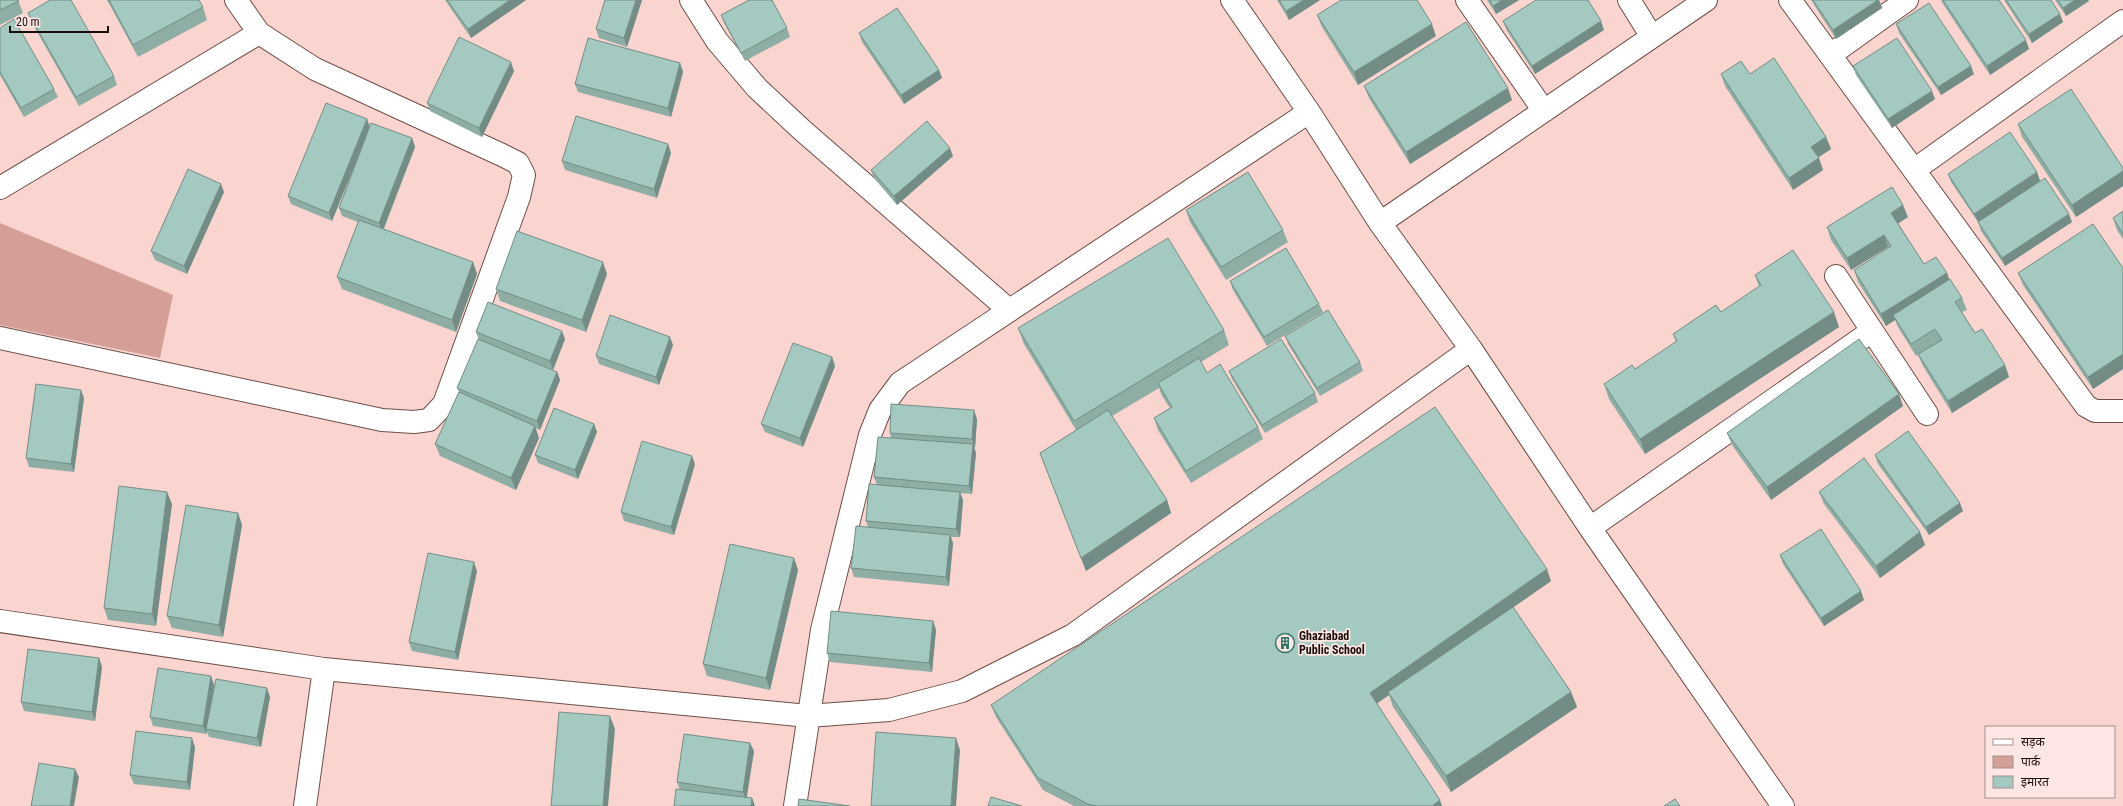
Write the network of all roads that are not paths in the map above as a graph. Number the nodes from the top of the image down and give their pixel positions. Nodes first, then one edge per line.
1 (236, 0) edge
2 (691, 0) edge
3 (1232, 0) edge
4 (1467, 0) edge
5 (1629, 0) edge
6 (1706, 0) edge
7 (1790, 0) edge
8 (1907, 0) edge
9 (2123, 21) edge
10 (259, 33) junction
11 (1652, 37) junction
12 (1830, 55) junction
13 (1544, 111) junction
14 (1309, 112) junction
15 (1914, 170) junction
16 (0, 188) edge
17 (1380, 223) junction
18 (1836, 276) dead end
19 (1009, 310) junction
20 (1872, 331) junction
21 (0, 338) edge
22 (1471, 349) junction
23 (2123, 411) edge
24 (1927, 414) dead end
25 (1590, 528) junction
26 (0, 621) edge
27 (324, 669) junction
28 (808, 716) junction
29 (305, 806) edge
30 (794, 806) edge
31 (1783, 806) edge

1 - 10 street
2 - 19 street
3 - 14 street
4 - 13 street
5 - 11 street
6 - 11 street
7 - 12 street
8 - 12 street
9 - 15 street
10 - 16 street
10 - 21 street
11 - 13 street
12 - 15 street
13 - 17 street
14 - 17 street
14 - 19 street
15 - 23 street
17 - 22 street
18 - 20 street
19 - 28 street
20 - 24 street
20 - 25 street
22 - 25 street
22 - 28 street
25 - 31 street
26 - 27 street
27 - 28 street
27 - 29 street
28 - 30 street

